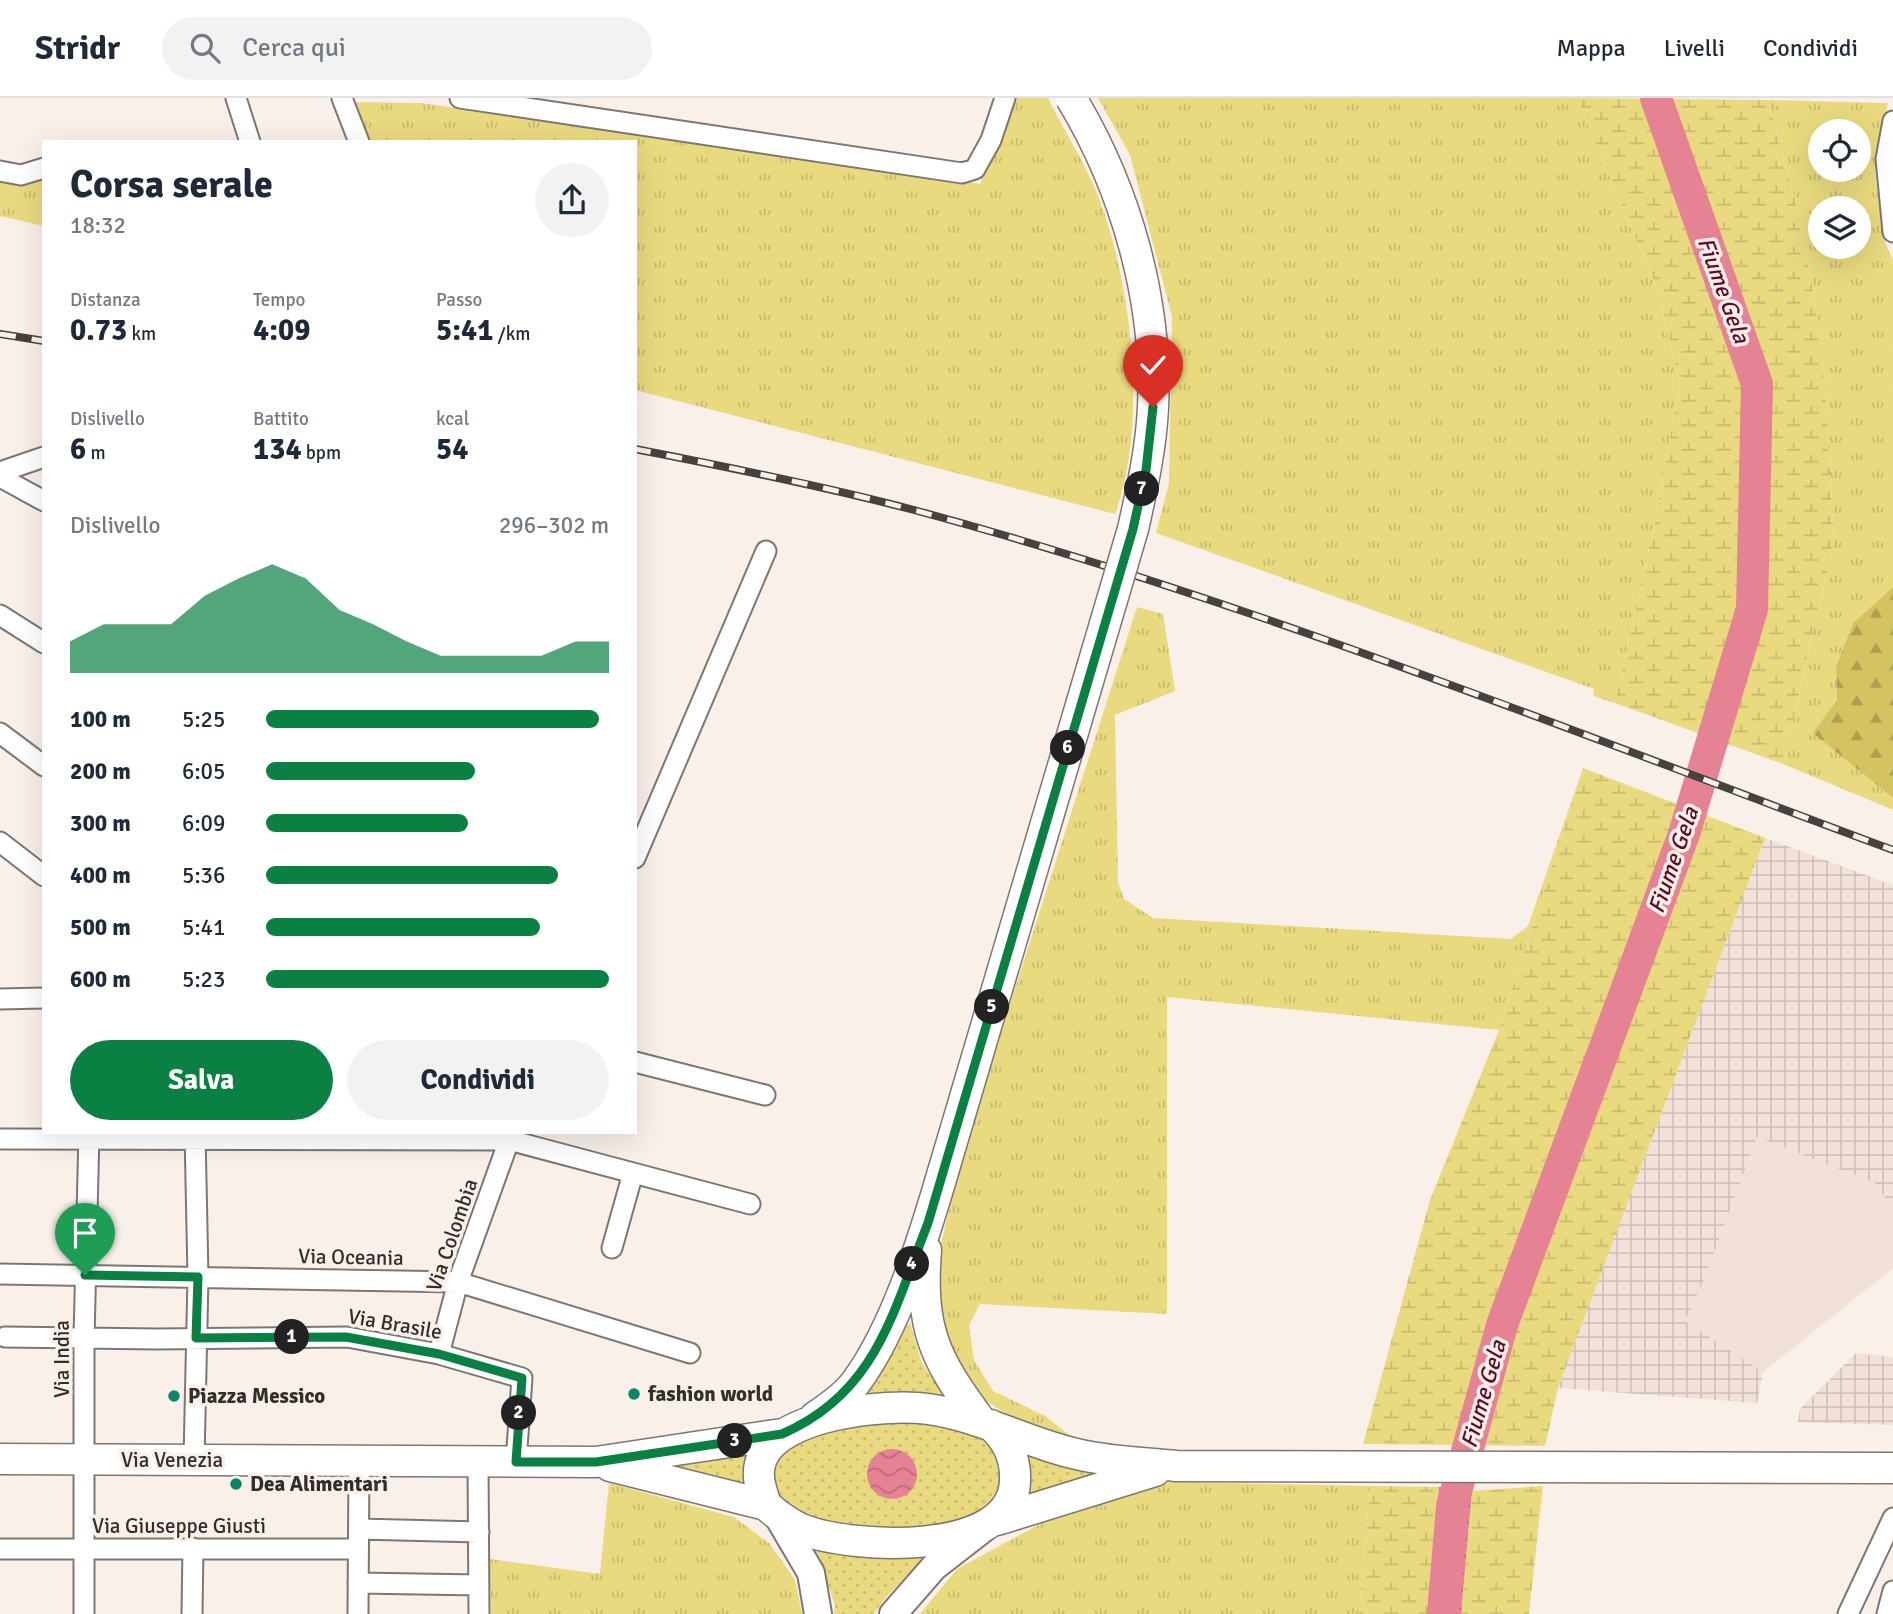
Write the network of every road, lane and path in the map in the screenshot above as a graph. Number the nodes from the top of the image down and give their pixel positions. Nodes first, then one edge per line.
1 (236, 98) edge
2 (342, 98) edge
3 (460, 98) edge
4 (1005, 98) edge
5 (1071, 98) edge
6 (1893, 121) edge
7 (249, 140) edge
8 (358, 140) edge
9 (42, 169) edge
10 (0, 171) edge
11 (1893, 232) edge
12 (42, 458) edge
13 (0, 475) edge
14 (42, 500) edge
15 (766, 551) dead end
16 (0, 615) edge
17 (42, 642) edge
18 (0, 733) edge
19 (42, 764) edge
20 (0, 842) edge
21 (637, 853) edge
22 (42, 874) edge
23 (42, 998) edge
24 (0, 999) edge
25 (637, 1063) edge
26 (765, 1095) dead end
27 (88, 1136) edge
28 (510, 1136) edge
29 (195, 1137) edge
30 (0, 1139) edge
31 (633, 1173) junction
32 (750, 1204) dead end
33 (928, 1223) junction
34 (612, 1248) dead end
35 (0, 1274) edge
36 (85, 1275) junction
37 (198, 1277) junction
38 (458, 1282) junction
39 (5, 1337) dead end
40 (196, 1338) junction
41 (83, 1339) junction
42 (690, 1353) dead end
43 (439, 1354) junction
44 (986, 1423) junction
45 (793, 1430) junction
46 (0, 1459) edge
47 (86, 1460) junction
48 (194, 1460) junction
49 (359, 1461) junction
50 (478, 1462) junction
51 (516, 1462) junction
52 (596, 1462) junction
53 (1176, 1466) junction
54 (1893, 1468) edge
55 (771, 1510) junction
56 (1893, 1518) edge
57 (990, 1525) junction
58 (478, 1532) junction
59 (358, 1539) junction
60 (193, 1548) junction
61 (0, 1549) edge
62 (85, 1550) junction
63 (358, 1583) junction
64 (479, 1585) junction
65 (1893, 1591) edge
66 (84, 1614) edge
67 (192, 1614) edge
68 (358, 1614) edge
69 (479, 1614) edge
70 (818, 1614) edge
71 (893, 1614) edge
72 (1848, 1614) edge
73 (1887, 1614) edge

1 - 7 street
2 - 8 street
3 - 4 street
5 - 33 main road, bridge
6 - 11 street
9 - 10 street
12 - 13 street
13 - 14 street
15 - 21 street
16 - 17 street
18 - 19 street
20 - 22 street
23 - 24 street
25 - 26 street
27 - 29 street
27 - 30 street
27 - 36 street, Via India
28 - 29 street
28 - 31 street
28 - 38 street, Via Colombia
29 - 37 street
31 - 32 street
31 - 34 street
33 - 44 main road
33 - 45 main road
35 - 36 street, Via Oceania
36 - 37 street, Via Oceania
36 - 41 street, Via India
37 - 38 street, Via Oceania
37 - 40 street
38 - 42 street, Via Oceania
38 - 43 street, Via Colombia
39 - 41 street, Via Brasile
40 - 41 street, Via Brasile
40 - 43 street, Via Brasile
40 - 48 street
41 - 47 street, Via India
43 - 51 street, Via Brasile
44 - 45 main road, Via Venezia
44 - 53 main road, Via Venezia
44 - 57 main road
45 - 52 main road, Via Venezia
45 - 55 main road
46 - 47 main road, Via Venezia
47 - 48 main road, Via Venezia
47 - 62 street, Via India
48 - 49 main road, Via Venezia
49 - 50 main road, Via Venezia
49 - 59 street
50 - 51 main road, Via Venezia
50 - 58 street
51 - 52 main road, Via Venezia
52 - 55 main road, Via Venezia
53 - 54 main road
53 - 57 main road, Via Venezia
55 - 57 main road, Via Venezia
55 - 70 street
56 - 72 street
57 - 71 street
58 - 59 street, Via Giuseppe Giusti
58 - 64 street
59 - 60 street, Via Giuseppe Giusti
59 - 63 street
60 - 62 street, Via Giuseppe Giusti
60 - 67 street
61 - 62 street, Via Giuseppe Giusti
62 - 66 street, Via India
63 - 64 street
63 - 68 street
64 - 69 street
65 - 73 street

